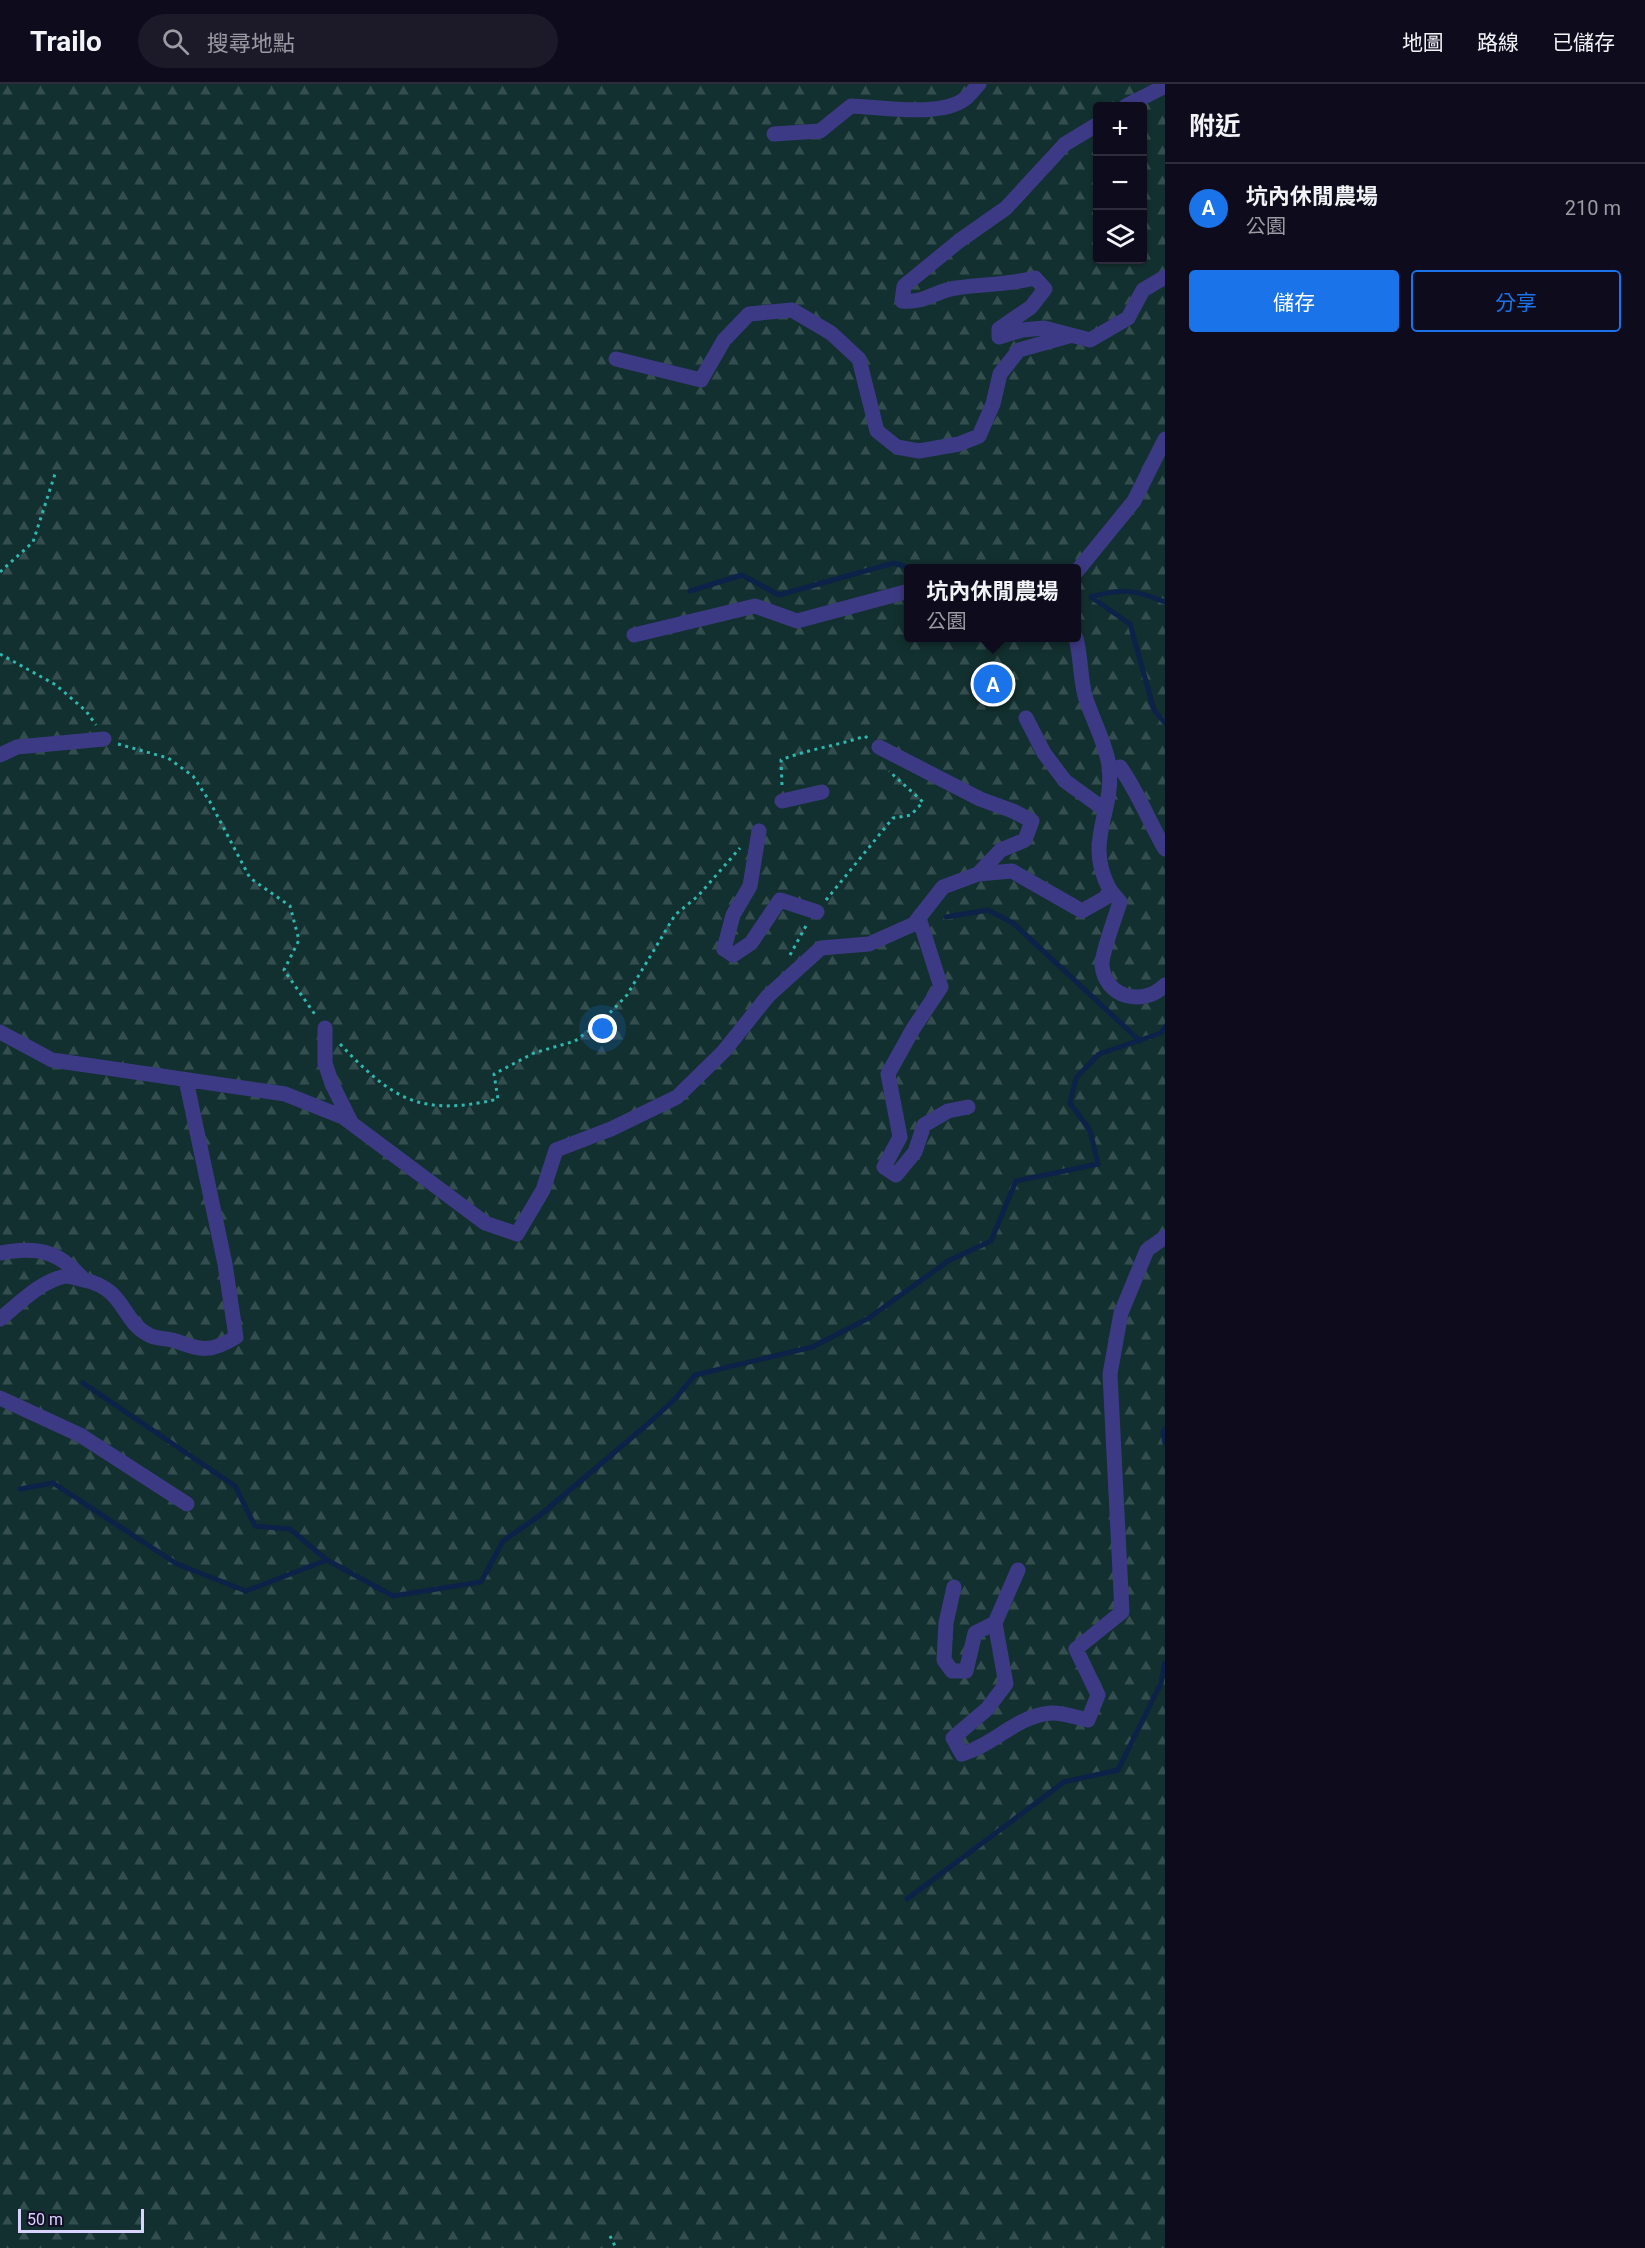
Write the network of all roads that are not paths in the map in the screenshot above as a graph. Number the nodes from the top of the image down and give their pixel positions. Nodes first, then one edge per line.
1 (979, 84) edge
2 (1165, 86) edge
3 (1134, 102) edge
4 (1093, 127) edge
5 (774, 134) dead end
6 (1165, 277) edge
7 (1069, 336) junction
8 (616, 359) dead end
9 (1165, 439) edge
10 (1081, 566) edge
11 (904, 592) edge
12 (634, 635) dead end
13 (1077, 642) edge
14 (1026, 717) dead end
15 (104, 739) road end
16 (879, 747) road end
17 (0, 755) edge
18 (1109, 770) junction
19 (822, 792) dead end
20 (782, 801) road end
21 (1105, 810) junction
22 (759, 831) road end
23 (1165, 849) edge
24 (978, 874) junction
25 (1110, 890) junction
26 (817, 912) road end
27 (919, 918) junction
28 (1165, 985) edge
29 (325, 1028) road end
30 (0, 1032) edge
31 (186, 1080) junction
32 (968, 1107) dead end
33 (352, 1124) junction
34 (1165, 1237) edge
35 (0, 1253) edge
36 (84, 1280) junction
37 (0, 1319) edge
38 (0, 1398) edge
39 (187, 1504) dead end
40 (1018, 1570) dead end
41 (954, 1587) dead end
42 (995, 1623) junction

1 - 5 lane
2 - 3 lane
4 - 7 lane
6 - 7 lane
7 - 8 lane
9 - 10 lane
11 - 12 lane
13 - 18 lane
14 - 21 lane
15 - 17 lane
16 - 24 lane
18 - 21 lane
18 - 23 lane
19 - 20 lane
21 - 25 lane
22 - 26 lane
24 - 25 lane
24 - 27 lane
25 - 28 lane
27 - 32 lane
27 - 33 lane
29 - 33 lane
30 - 31 lane
31 - 33 lane
31 - 36 lane
34 - 42 lane
35 - 36 lane
36 - 37 lane
38 - 39 lane
40 - 42 lane
41 - 42 lane

